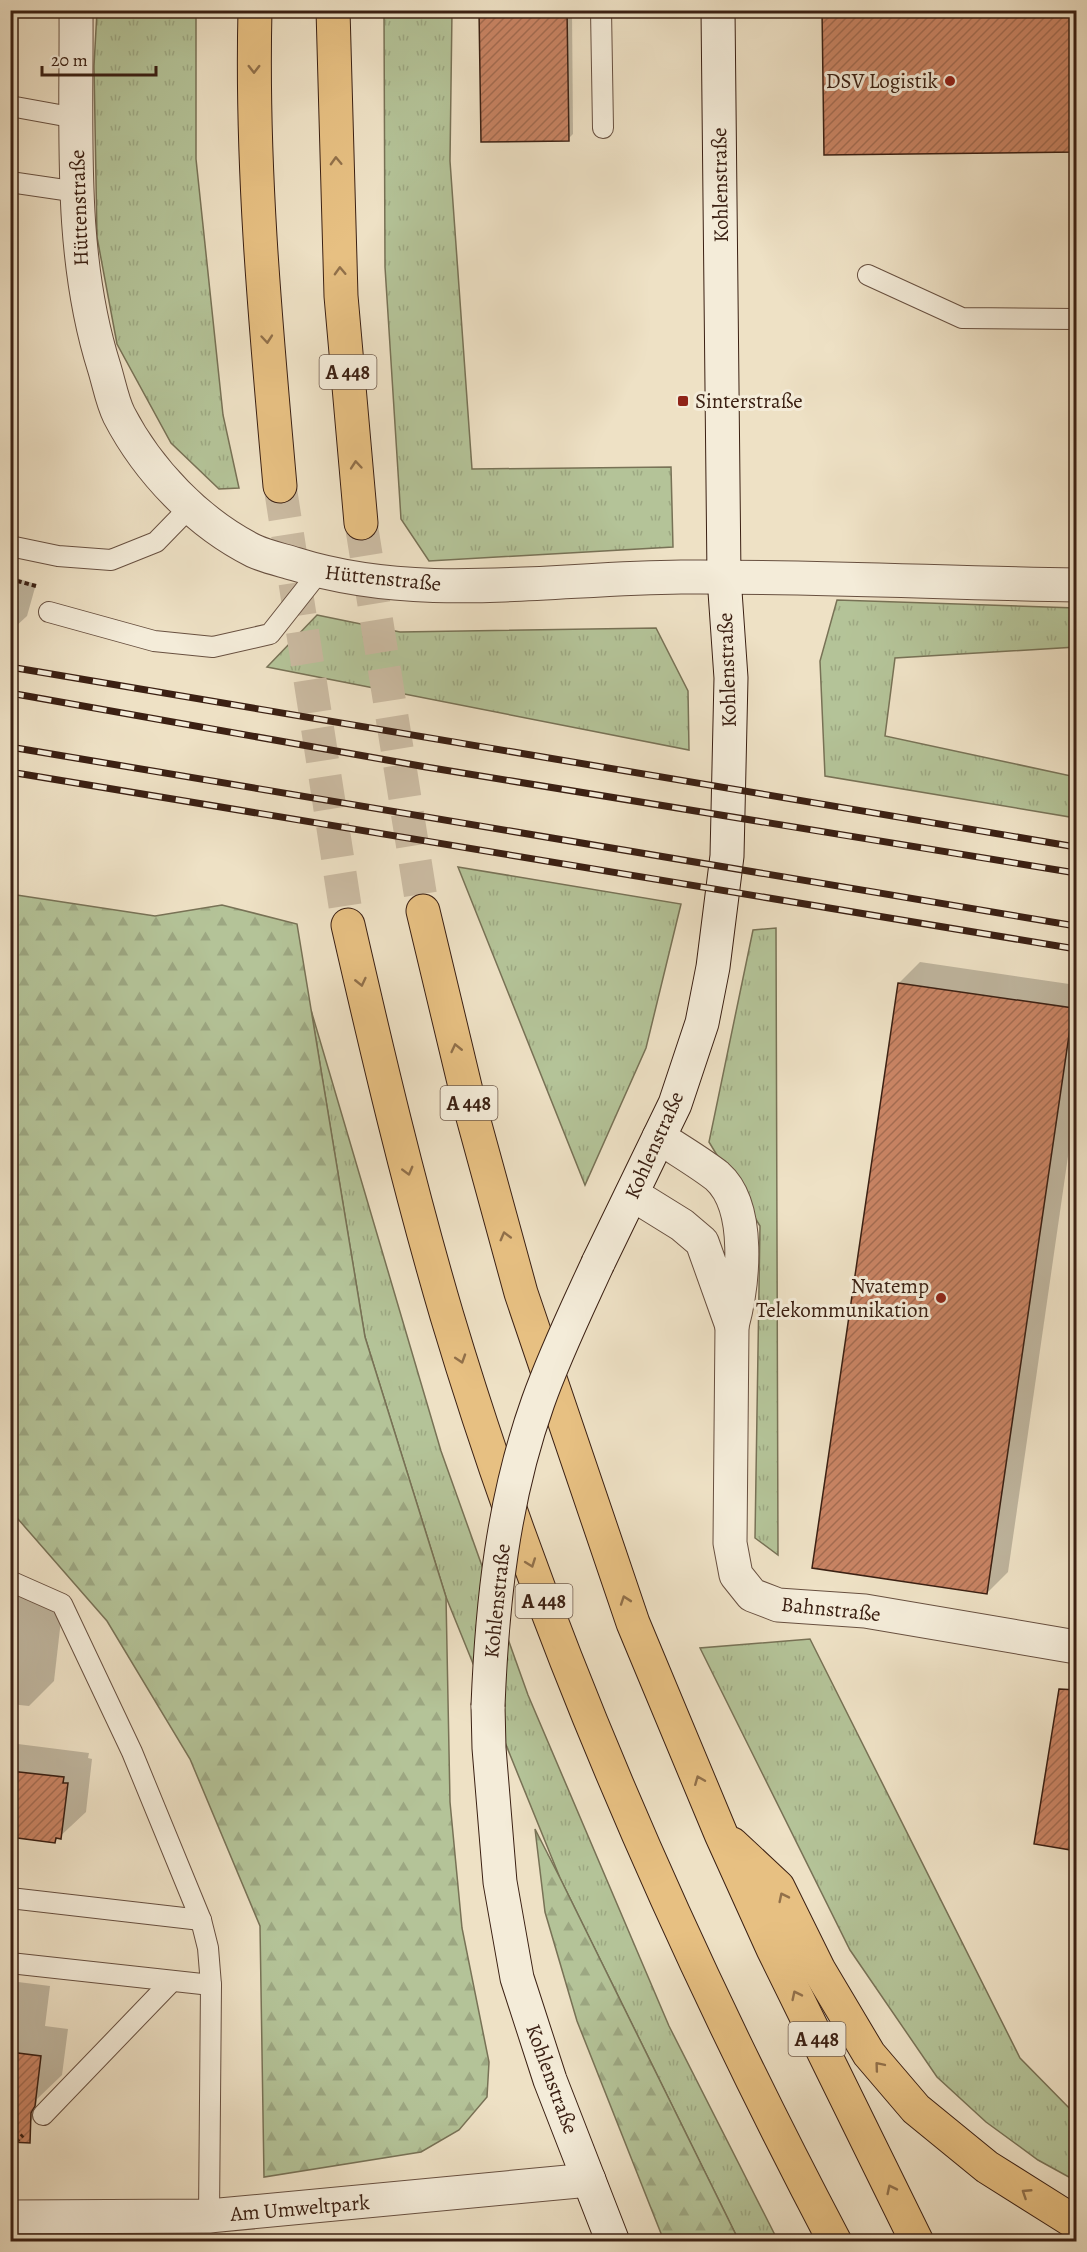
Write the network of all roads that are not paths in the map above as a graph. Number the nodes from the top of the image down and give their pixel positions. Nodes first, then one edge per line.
1 (76, 10) edge
2 (255, 10) edge
3 (333, 10) edge
4 (601, 10) edge
5 (718, 10) edge
6 (10, 106) edge
7 (76, 118) junction
8 (603, 128) dead end
9 (10, 182) edge
10 (78, 192) junction
11 (868, 275) dead end
12 (1077, 319) edge
13 (280, 486) tunnel mouth
14 (190, 507) junction
15 (361, 523) tunnel mouth
16 (10, 546) edge
17 (319, 572) junction
18 (724, 577) junction
19 (1077, 585) edge
20 (49, 612) dead end
21 (423, 911) tunnel mouth
22 (348, 925) tunnel mouth
23 (659, 1137) junction
24 (632, 1194) junction
25 (732, 1326) junction
26 (10, 1581) edge
27 (1077, 1647) edge
28 (721, 1834) junction
29 (10, 1898) edge
30 (201, 1920) junction
31 (10, 1963) edge
32 (171, 1983) junction
33 (211, 1985) junction
34 (43, 2115) dead end
35 (589, 2180) junction
36 (209, 2216) junction
37 (10, 2217) edge
38 (1077, 2223) edge
39 (613, 2241) edge
40 (835, 2241) edge
41 (917, 2241) edge

1 - 7 street, Hüttenstraße
2 -> 13 highway
15 -> 3 highway, A 448
4 - 8 lane
5 - 18 street, Kohlenstraße
6 - 7 lane
7 - 10 street, Hüttenstraße
9 - 10 lane
10 - 14 street, Hüttenstraße
11 - 12 lane
14 - 16 lane
14 - 17 street, Hüttenstraße
17 - 18 street, Hüttenstraße
17 - 20 lane
18 - 19 street
18 - 23 street, Kohlenstraße
28 -> 21 highway, A 448
22 -> 40 highway, A 448
23 - 24 street, Kohlenstraße
23 - 25 street, Bahnstraße
24 - 25 street, Bahnstraße
24 - 35 street, Kohlenstraße, bridge
25 - 27 street, Bahnstraße
26 - 30 lane
38 -> 28 highway
41 -> 28 highway, A 448
29 - 30 lane
30 - 33 lane
31 - 32 lane
32 - 33 lane
32 - 34 lane
33 - 36 lane
35 - 36 street, Am Umweltpark
35 - 39 street, Kohlenstraße
36 - 37 street, Am Umweltpark

